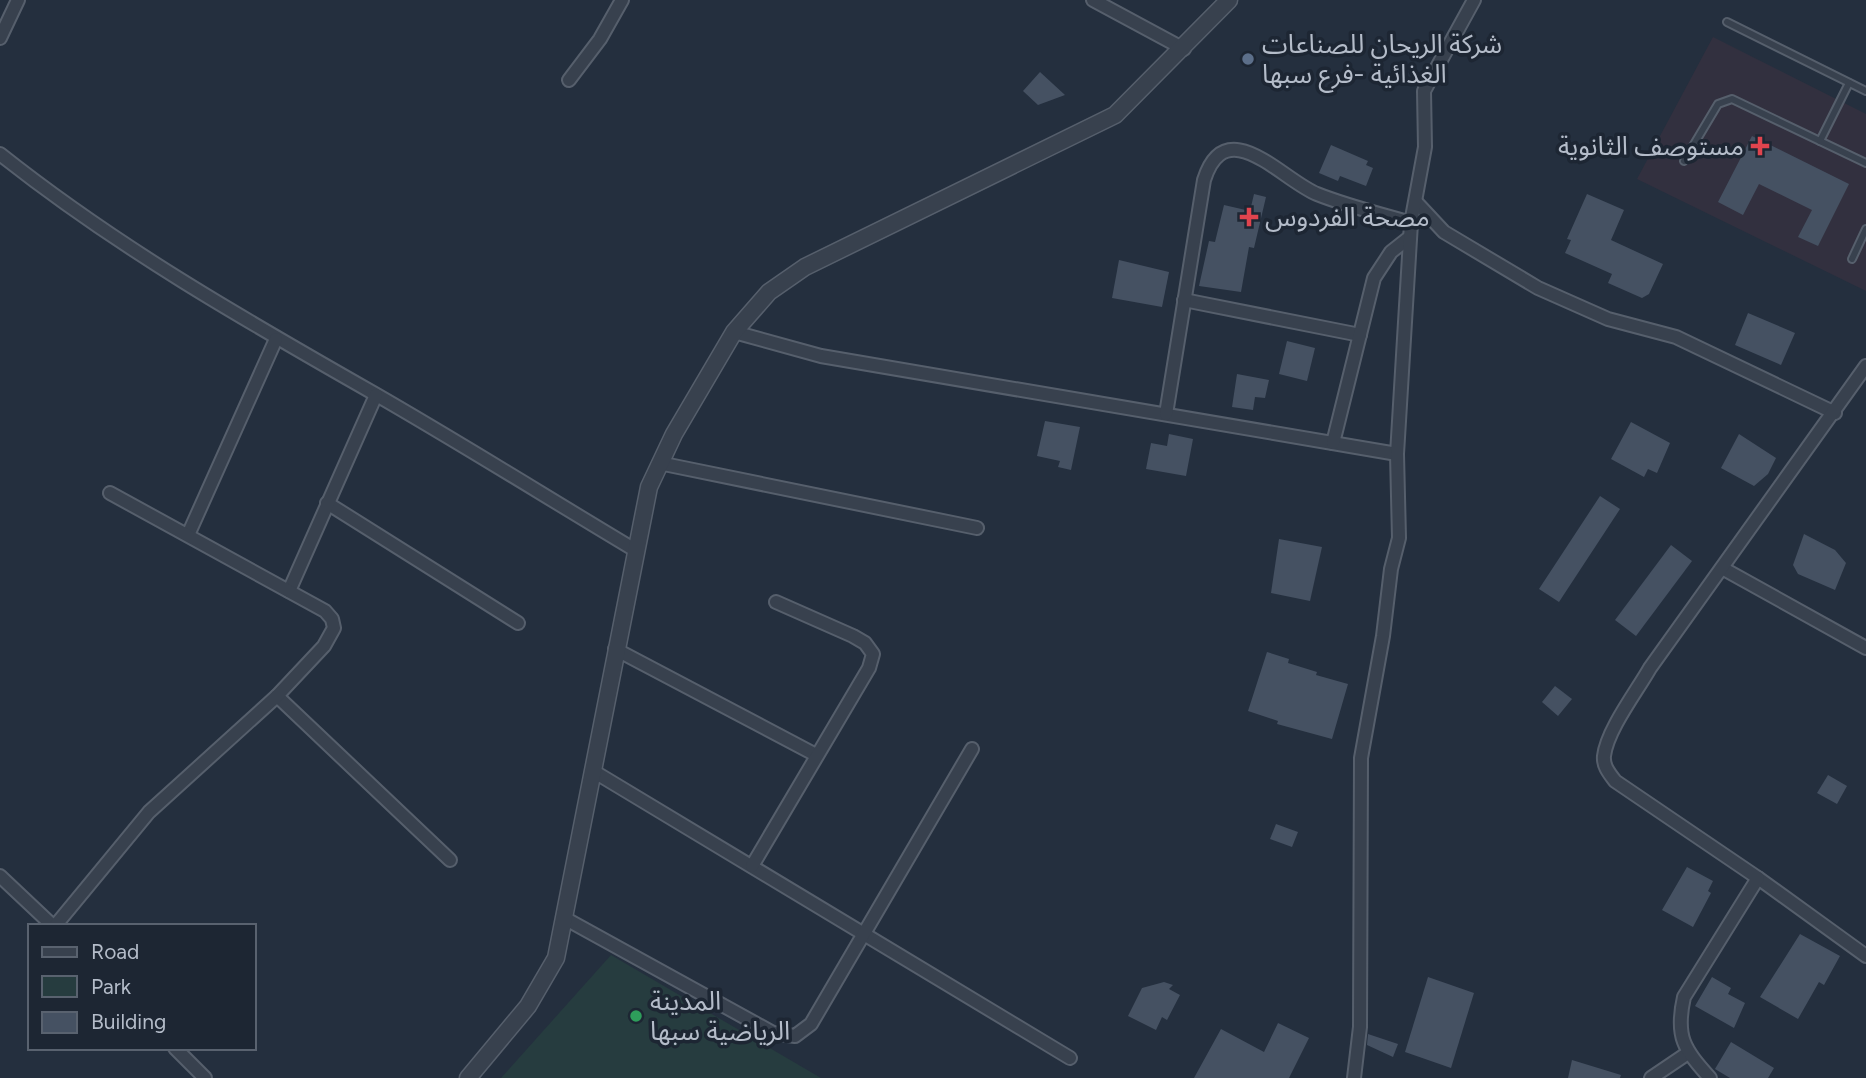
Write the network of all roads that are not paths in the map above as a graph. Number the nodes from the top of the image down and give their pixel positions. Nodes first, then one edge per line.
1 (18, 0) edge
2 (622, 0) edge
3 (1093, 0) edge
4 (1229, 0) edge
5 (1474, 0) edge
6 (1727, 22) dead end
7 (0, 37) edge
8 (1184, 49) junction
9 (569, 80) dead end
10 (1849, 83) junction
11 (1866, 91) edge
12 (1820, 141) junction
13 (0, 154) edge
14 (1684, 161) dead end
15 (1866, 163) edge
16 (1416, 202) junction
17 (1411, 223) junction
18 (1866, 229) edge
19 (1410, 237) junction
20 (1852, 259) dead end
21 (1184, 300) junction
22 (734, 332) junction
23 (1360, 335) junction
24 (276, 339) junction
25 (1866, 366) edge
26 (376, 395) junction
27 (1835, 413) junction
28 (1166, 414) junction
29 (1333, 443) junction
30 (1397, 454) junction
31 (659, 463) junction
32 (110, 493) dead end
33 (327, 503) junction
34 (977, 528) dead end
35 (188, 535) junction
36 (635, 550) junction
37 (1722, 568) junction
38 (289, 591) junction
39 (776, 602) dead end
40 (518, 623) dead end
41 (1866, 648) edge
42 (615, 649) junction
43 (277, 696) junction
44 (972, 749) dead end
45 (817, 755) junction
46 (593, 771) junction
47 (450, 860) dead end
48 (752, 866) junction
49 (0, 876) edge
50 (1758, 878) junction
51 (566, 919) junction
52 (52, 924) edge
53 (56, 924) edge
54 (864, 933) junction
55 (1866, 956) edge
56 (177, 1050) edge
57 (1688, 1053) junction
58 (1070, 1058) dead end
59 (205, 1078) edge
60 (468, 1078) edge
61 (1353, 1078) edge
62 (1651, 1078) edge
63 (1710, 1078) edge

1 - 7 street
2 - 9 street
3 - 8 street
4 - 8 street
5 - 16 street
6 - 10 lane
8 - 22 street
10 - 11 lane
10 - 12 lane
12 - 14 lane
12 - 15 lane
13 - 24 street
16 - 17 street
16 - 27 street
17 - 19 street
17 - 21 street
18 - 20 lane
19 - 23 street
19 - 30 street
21 - 23 street
21 - 28 street
22 - 28 street
22 - 31 street
23 - 29 street
24 - 26 street
24 - 35 street
25 - 27 street
26 - 33 street
26 - 36 street
27 - 37 street
28 - 29 street
29 - 30 street
30 - 61 street
31 - 34 street
31 - 36 street
32 - 35 street
33 - 38 street
33 - 40 street
35 - 38 street
36 - 42 street
37 - 41 street
37 - 50 street
38 - 43 street
39 - 45 street
42 - 45 street
42 - 46 street
43 - 47 street
43 - 53 street
44 - 54 street
45 - 48 street
46 - 48 street
46 - 51 street
48 - 54 street
49 - 52 street
50 - 55 street
50 - 57 street
51 - 54 street
51 - 60 street
54 - 58 street
56 - 59 street
57 - 62 street
57 - 63 street

